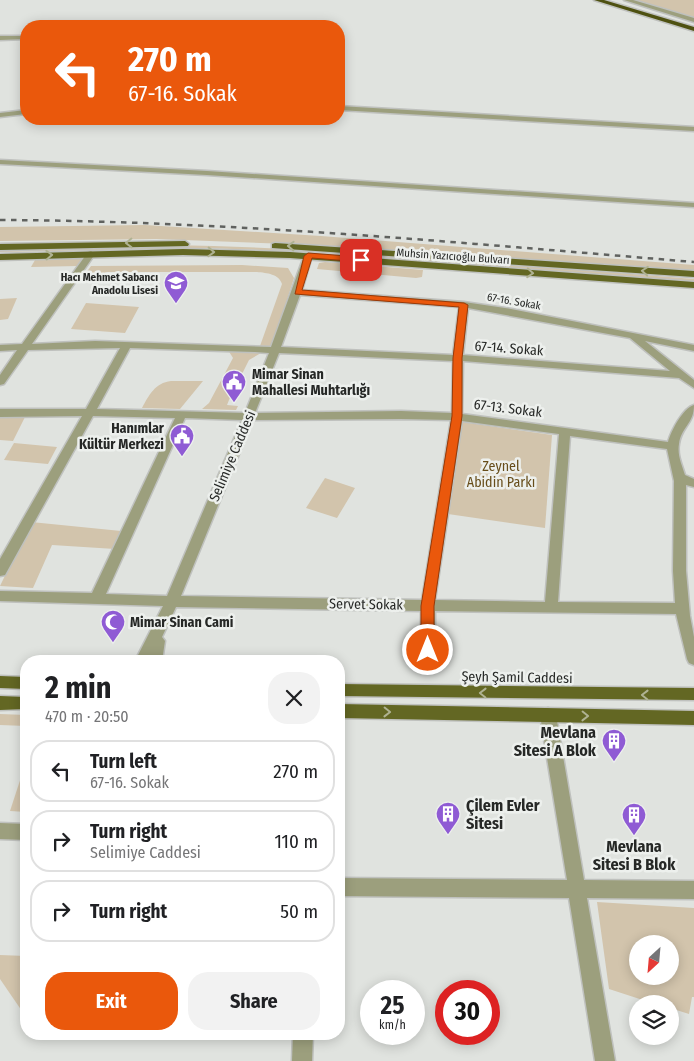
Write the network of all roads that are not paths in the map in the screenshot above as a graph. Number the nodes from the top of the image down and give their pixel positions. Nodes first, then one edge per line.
1 (597, 0) edge
2 (612, 0) edge
3 (627, 0) edge
4 (694, 20) edge
5 (694, 25) edge
6 (694, 29) edge
7 (0, 38) edge
8 (20, 38) edge
9 (345, 104) edge
10 (345, 108) edge
11 (20, 113) edge
12 (0, 115) edge
13 (694, 124) edge
14 (694, 129) edge
15 (0, 162) edge
16 (694, 205) edge
17 (0, 247) edge
18 (90, 254) junction
19 (308, 256) junction
20 (0, 257) edge
21 (694, 274) edge
22 (694, 285) edge
23 (298, 292) junction
24 (464, 305) junction
25 (627, 334) junction
26 (127, 345) junction
27 (25, 347) junction
28 (0, 348) edge
29 (694, 348) edge
30 (275, 350) junction
31 (458, 358) junction
32 (680, 375) junction
33 (0, 382) edge
34 (694, 385) edge
35 (694, 408) edge
36 (88, 412) junction
37 (0, 413) edge
38 (182, 414) junction
39 (248, 416) junction
40 (457, 416) junction
41 (565, 430) junction
42 (673, 446) junction
43 (680, 478) junction
44 (694, 483) edge
45 (0, 570) edge
46 (0, 596) edge
47 (97, 598) junction
48 (171, 600) junction
49 (428, 606) junction
50 (552, 607) junction
51 (681, 609) junction
52 (161, 627) junction
53 (428, 650) dead end
54 (145, 655) edge
55 (156, 655) edge
56 (694, 659) edge
57 (0, 682) edge
58 (20, 683) edge
59 (345, 690) edge
60 (694, 694) edge
61 (0, 703) edge
62 (20, 703) edge
63 (345, 711) edge
64 (548, 715) junction
65 (694, 718) edge
66 (0, 831) edge
67 (20, 832) edge
68 (345, 887) edge
69 (578, 888) junction
70 (694, 890) edge
71 (303, 1040) edge
72 (302, 1061) edge
73 (605, 1061) edge

1 - 6 highway
2 - 5 highway
3 - 4 street
7 - 8 street
9 - 13 street
10 - 14 street
11 - 12 street
15 - 16 street
21 -> 17 main road, Muhsin Yazıcıoğlu Bulvarı
18 -> 19 main road, Muhsin Yazıcıoğlu Bulvarı
20 -> 18 main road, Muhsin Yazıcıoğlu Bulvarı
18 - 27 street
19 -> 22 main road, Muhsin Yazıcıoğlu Bulvarı
19 - 23 street, Selimiye Caddesi
23 - 24 street, 67-16. Sokak
23 - 30 street, Selimiye Caddesi
24 - 25 street, 67-16. Sokak
24 - 31 street
25 - 29 street, 67-16. Sokak
25 - 32 street
26 - 27 street, 67-14. Sokak
26 - 30 street, 67-14. Sokak
26 - 36 street
27 - 28 street, 67-14. Sokak
27 - 33 street
30 - 31 street, 67-14. Sokak
30 - 39 street, Selimiye Caddesi
31 - 32 street, 67-14. Sokak
31 - 40 street
32 - 34 street
35 - 42 street
36 - 37 street, 67-13. Sokak
36 - 38 street, 67-13. Sokak
36 - 45 street
38 - 39 street, 67-13. Sokak
38 - 47 street
39 - 40 street, 67-13. Sokak
39 - 48 street, Selimiye Caddesi
40 - 41 street, 67-13. Sokak
40 - 49 street
41 - 42 street, 67-13. Sokak
41 - 50 street
42 - 43 street
43 - 44 street
43 - 51 street
46 - 47 street, Servet Sokak
47 - 48 street, Servet Sokak
48 - 49 street, Servet Sokak
48 - 52 street, Selimiye Caddesi
49 - 50 street, Servet Sokak
49 - 53 street
50 - 51 street, Servet Sokak
51 - 56 street
52 - 54 street, Selimiye Caddesi
52 - 55 street, Selimiye Caddesi
57 - 58 main road
60 -> 59 main road, Şeyh Şamil Caddesi
61 - 62 main road
63 -> 64 main road
64 -> 65 main road
64 - 69 street
66 - 67 street
68 - 69 street
69 - 70 street
69 - 73 street
71 - 72 street

